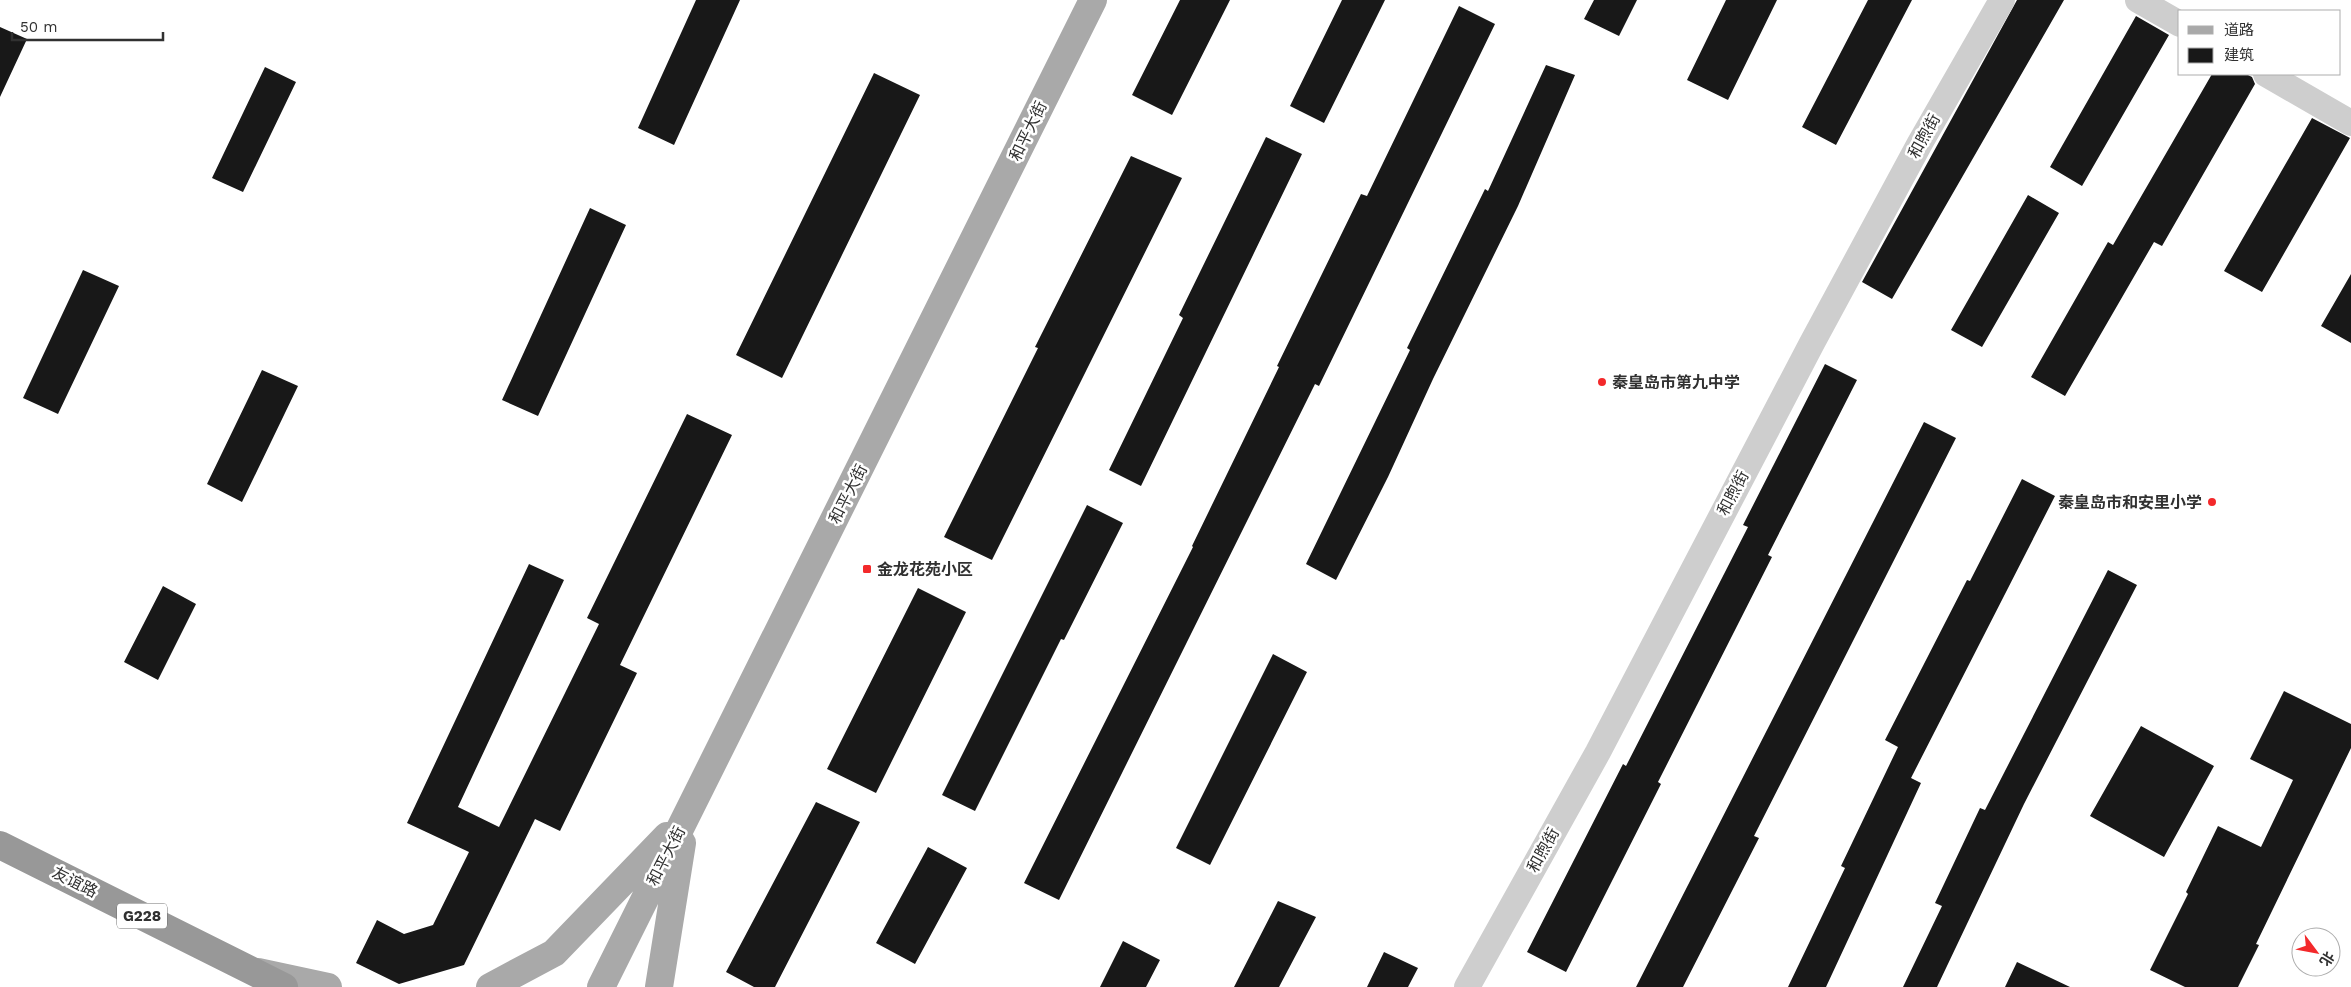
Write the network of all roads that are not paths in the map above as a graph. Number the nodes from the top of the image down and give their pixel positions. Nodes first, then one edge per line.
1 (1093, 0) edge
2 (2002, 0) edge
3 (2138, 0) edge
4 (2178, 23) edge
5 (2268, 75) edge
6 (2351, 123) edge
7 (686, 817) junction
8 (0, 845) edge
9 (258, 978) edge
10 (284, 987) edge
11 (328, 987) edge
12 (490, 987) edge
13 (601, 987) edge
14 (659, 987) edge
15 (1467, 987) edge

1 - 7 main road, 和平大街
2 - 15 street, 和煦街
3 - 4 street
5 - 6 street
7 - 12 main road
7 - 13 main road, 和平大街
7 - 14 main road
8 - 9 highway, 友谊路 / G228
9 - 10 highway, 友谊路 / G228
9 - 11 main road

